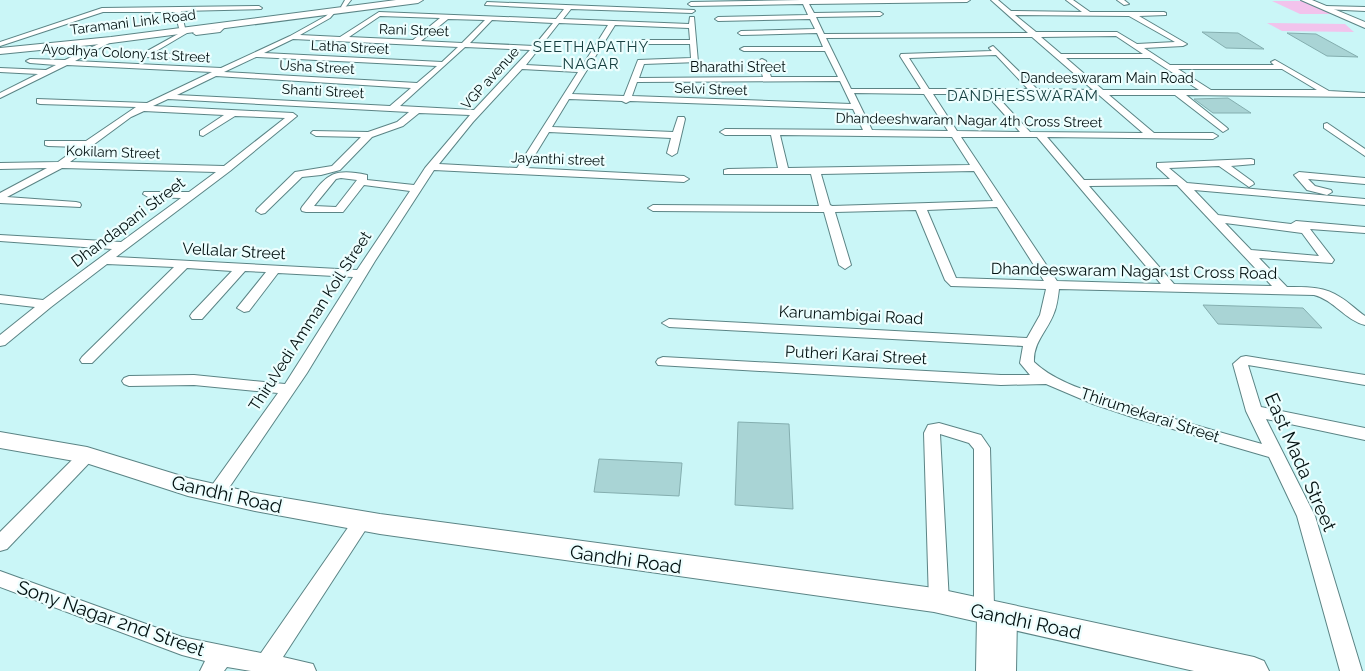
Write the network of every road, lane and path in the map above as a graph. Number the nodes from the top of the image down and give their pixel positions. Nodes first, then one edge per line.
1 (225, 0) edge
2 (395, 0) edge
3 (418, 0) edge
4 (967, 0) edge
5 (994, 0) edge
6 (1069, 0) edge
7 (1120, 0) edge
8 (1304, 0) edge
9 (804, 1) edge
10 (886, 1) edge
11 (922, 1) edge
12 (349, 2) edge
13 (120, 3) dead end
14 (487, 4) dead end
15 (1126, 4) dead end
16 (691, 5) edge
17 (569, 7) junction
18 (259, 8) dead end
19 (1325, 8) junction
20 (1365, 9) edge
21 (102, 10) junction
22 (178, 10) junction
23 (213, 10) junction
24 (333, 11) junction
25 (1010, 13) junction
26 (1088, 13) junction
27 (1131, 13) junction
28 (880, 14) dead end
29 (1164, 14) dead end
30 (812, 16) junction
31 (446, 17) junction
32 (120, 18) dead end
33 (490, 19) junction
34 (718, 19) dead end
35 (92, 22) dead end
36 (556, 22) junction
37 (612, 24) junction
38 (1365, 25) edge
39 (692, 26) junction
40 (44, 28) junction
41 (189, 31) junction
42 (741, 33) dead end
43 (821, 34) junction
44 (1035, 34) junction
45 (980, 35) junction
46 (292, 37) junction
47 (111, 39) junction
48 (342, 39) junction
49 (415, 42) junction
50 (637, 42) dead end
51 (694, 42) junction
52 (0, 44) edge
53 (464, 44) junction
54 (1136, 46) junction
55 (535, 48) junction
56 (0, 49) edge
57 (744, 49) dead end
58 (829, 50) junction
59 (998, 53) junction
60 (256, 55) junction
61 (176, 56) dead end
62 (1060, 56) junction
63 (1151, 56) junction
64 (30, 61) dead end
65 (762, 61) dead end
66 (66, 63) junction
67 (444, 64) junction
68 (520, 67) junction
69 (1168, 67) junction
70 (0, 70) edge
71 (584, 70) junction
72 (46, 72) junction
73 (218, 72) junction
74 (768, 79) junction
75 (843, 79) junction
76 (634, 80) junction
77 (418, 86) junction
78 (849, 90) junction
79 (927, 91) junction
80 (988, 91) junction
81 (1034, 91) junction
82 (1102, 92) junction
83 (1177, 92) junction
84 (1208, 92) junction
85 (1328, 93) junction
86 (1365, 95) edge
87 (0, 96) edge
88 (566, 96) junction
89 (168, 97) junction
90 (626, 100) junction
91 (40, 101) dead end
92 (143, 107) junction
93 (856, 107) junction
94 (393, 108) junction
95 (418, 109) junction
96 (234, 112) junction
97 (477, 113) junction
98 (681, 119) dead end
99 (1327, 126) dead end
100 (546, 129) junction
101 (1223, 129) dead end
102 (725, 132) dead end
103 (775, 132) junction
104 (203, 133) dead end
105 (316, 133) dead end
106 (869, 133) junction
107 (956, 134) junction
108 (369, 135) junction
109 (677, 135) junction
110 (1028, 135) junction
111 (1040, 135) junction
112 (1152, 136) junction
113 (1213, 136) dead end
114 (48, 143) dead end
115 (86, 144) junction
116 (672, 153) dead end
117 (1365, 153) edge
118 (1251, 162) dead end
119 (1221, 163) junction
120 (60, 165) junction
121 (0, 166) edge
122 (432, 167) junction
123 (978, 168) junction
124 (226, 169) junction
125 (520, 171) junction
126 (815, 171) junction
127 (728, 172) dead end
128 (784, 172) junction
129 (684, 178) dead end
130 (1365, 180) edge
131 (361, 182) junction
132 (1081, 182) junction
133 (1249, 184) dead end
134 (1186, 185) junction
135 (417, 189) junction
136 (148, 194) dead end
137 (190, 195) junction
138 (1365, 196) edge
139 (0, 198) edge
140 (1365, 202) edge
141 (1001, 204) junction
142 (76, 205) dead end
143 (920, 207) junction
144 (653, 208) dead end
145 (827, 208) junction
146 (261, 211) dead end
147 (1215, 218) junction
148 (1365, 230) edge
149 (0, 238) edge
150 (123, 246) junction
151 (1247, 253) junction
152 (105, 260) junction
153 (184, 264) junction
154 (845, 265) dead end
155 (242, 268) junction
156 (275, 269) junction
157 (361, 274) junction
158 (1053, 285) junction
159 (1170, 287) junction
160 (1283, 290) junction
161 (1314, 291) joint
162 (0, 299) edge
163 (46, 304) junction
164 (244, 308) dead end
165 (197, 316) dead end
166 (1365, 321) edge
167 (669, 322) dead end
168 (0, 342) edge
169 (1031, 342) junction
170 (87, 360) dead end
171 (663, 362) dead end
172 (1048, 379) junction
173 (1365, 380) edge
174 (129, 381) dead end
175 (289, 389) junction
176 (1254, 411) junction
177 (1365, 434) edge
178 (0, 440) edge
179 (1275, 453) junction
180 (87, 455) junction
181 (216, 492) junction
182 (362, 521) junction
183 (0, 544) edge
184 (0, 579) edge
185 (939, 602) junction
186 (993, 613) junction
187 (216, 664) edge
188 (266, 664) junction
189 (1229, 668) edge
190 (305, 671) edge
191 (987, 671) edge
192 (1005, 671) edge
193 (1254, 671) edge
194 (1351, 671) edge

1 - 23 street
2 - 12 main road, Taramani Link Road
3 - 24 main road, Taramani Link Road
4 - 11 street
5 - 25 street
6 - 26 street
7 - 15 street
8 - 19 street
9 - 10 street
9 - 16 street
9 - 30 street
10 - 11 street
12 - 41 main road, Taramani Link Road
13 - 21 street
14 - 17 street
16 - 17 street
16 - 39 street
17 - 36 street, VGP avenue
18 - 23 street
19 - 20 street
19 - 38 street
21 - 22 street
21 - 40 street
22 - 23 street
22 - 32 street
22 - 41 street
24 - 41 main road, Taramani Link Road
24 - 46 street
25 - 26 street
25 - 44 street
26 - 27 street
27 - 29 street
27 - 54 street
28 - 30 street
30 - 34 street
30 - 43 street
31 - 33 street
31 - 48 street
31 - 49 street
33 - 36 street
33 - 53 street
35 - 40 street
36 - 37 street
36 - 55 street, VGP avenue
37 - 39 street
37 - 71 street
39 - 51 street
40 - 52 street
41 - 47 main road, Taramani Link Road
41 - 61 street
42 - 43 street
43 - 45 street
43 - 58 street
44 - 45 street
44 - 54 street
44 - 62 street
45 - 59 street
46 - 48 street, Rani Street
46 - 60 street
47 - 56 main road, Taramani Link Road
47 - 66 street
48 - 49 street, Rani Street
49 - 53 street, Rani Street
50 - 51 street
51 - 76 street
53 - 55 street, Rani Street
53 - 67 street
54 - 63 street
55 - 68 street, VGP avenue
57 - 58 street
58 - 75 street
59 - 79 street
59 - 81 street
60 - 67 street, Latha Street
60 - 73 street
62 - 63 street
62 - 82 street
63 - 69 street
64 - 66 street, Ayodhya Colony 1st Street
65 - 74 street
66 - 72 street
66 - 73 street, Ayodhya Colony 1st Street
67 - 77 street
68 - 71 street
68 - 97 street, VGP avenue
69 - 84 street
69 - 85 street
70 - 72 street
71 - 88 street
72 - 87 street
73 - 77 street, Usha Street
73 - 89 street
74 - 75 street, Bharathi Street
74 - 76 street, Bharathi Street
75 - 78 street
76 - 90 street
77 - 94 street
78 - 79 street, Dandeeswaram Main Road
78 - 93 street
79 - 80 street, Dandeeswaram Main Road
79 - 107 street
80 - 81 street, Dandeeswaram Main Road
80 - 110 street
81 - 82 street, Dandeeswaram Main Road
82 - 83 street, Dandeeswaram Main Road
82 - 112 street
83 - 84 street, Dandeeswaram Main Road
83 - 101 street
84 - 85 street, Dandeeswaram Main Road
85 - 86 street, Dandeeswaram Main Road
88 - 90 street, Selvi Street
88 - 100 street
89 - 92 street
89 - 94 street, Shanti Street
90 - 93 street, Selvi Street
91 - 92 street
92 - 96 street
92 - 115 street
93 - 106 street
94 - 95 street, Shanti Street
95 - 97 street, Shanti Street
95 - 108 street
96 - 104 street
96 - 124 street, Dhandapani Street
97 - 122 street, VGP avenue
98 - 109 street
99 - 117 street
100 - 109 street
100 - 125 street
102 - 103 street, Dhandeeshwaram Nagar 4th Cross Street
103 - 106 street, Dhandeeshwaram Nagar 4th Cross Street
103 - 128 street
105 - 108 street
106 - 107 street, Dhandeeshwaram Nagar 4th Cross Street
107 - 110 street, Dhandeeshwaram Nagar 4th Cross Street
107 - 123 street
108 - 146 street
109 - 116 street
110 - 111 street, Dhandeeshwaram Nagar 4th Cross Street
111 - 112 street, Dhandeeshwaram Nagar 4th Cross Street
111 - 132 street
112 - 113 street, Dhandeeshwaram Nagar 4th Cross Street
114 - 115 street
115 - 120 street
118 - 119 street
119 - 133 street
119 - 134 street
120 - 121 street, Kokilam Street
120 - 124 street, Kokilam Street
120 - 139 street
122 - 125 street, Jayanthi street
122 - 135 street, ThiruVedi Amman Koil Street
123 - 126 street
123 - 141 street
124 - 137 street, Dhandapani Street
125 - 129 street, Jayanthi street
126 - 128 street
126 - 145 street
127 - 128 street
130 - 138 street
131 - 131 street
131 - 135 street
132 - 134 street
132 - 159 street
134 - 140 street
134 - 147 street
134 - 148 street
135 - 157 street, ThiruVedi Amman Koil Street
136 - 137 street
137 - 150 street, Dhandapani Street
139 - 142 street
141 - 143 street
141 - 158 street
143 - 145 street
143 - 158 street, Dhandeeswaram Nagar 1st Cross Road
144 - 145 street
145 - 154 street
147 - 151 street
147 - 151 street
149 - 150 street
150 - 152 street, Dhandapani Street
151 - 160 street
152 - 153 street, Vellalar Street
152 - 163 street, Dhandapani Street
153 - 155 street, Vellalar Street
153 - 170 street
155 - 156 street, Vellalar Street
155 - 165 street
156 - 157 street, Vellalar Street
156 - 164 street
157 - 175 street, ThiruVedi Amman Koil Street
158 - 159 street, Dhandeeswaram Nagar 1st Cross Road
158 - 169 street
159 - 160 street, Dhandeeswaram Nagar 1st Cross Road
160 - 161 street, Dhandeeswaram Nagar 1st Cross Road
161 - 166 street
162 - 163 street
163 - 168 street, Dhandapani Street
167 - 169 street, Karunambigai Road
169 - 172 street, Thirumekarai Street
171 - 172 street, Putheri Karai Street
172 - 179 street, Thirumekarai Street
173 - 176 street, East Mada Street
174 - 175 street
175 - 181 street, ThiruVedi Amman Koil Street
176 - 177 street
176 - 179 street, East Mada Street
178 - 180 street, Gandhi Road
179 - 194 street, East Mada Street
180 - 181 street, Gandhi Road
180 - 183 street
181 - 182 street, Gandhi Road
182 - 185 street, Gandhi Road
182 - 188 street
184 - 187 street, Sony Nagar 2nd Street
185 - 186 street, Gandhi Road
185 - 186 street
186 - 189 street, Gandhi Road
186 - 191 street
186 - 192 street
187 - 188 street, Sony Nagar 2nd Street
188 - 190 street, Sony Nagar 2nd Street
189 - 193 street, Gandhi Road

